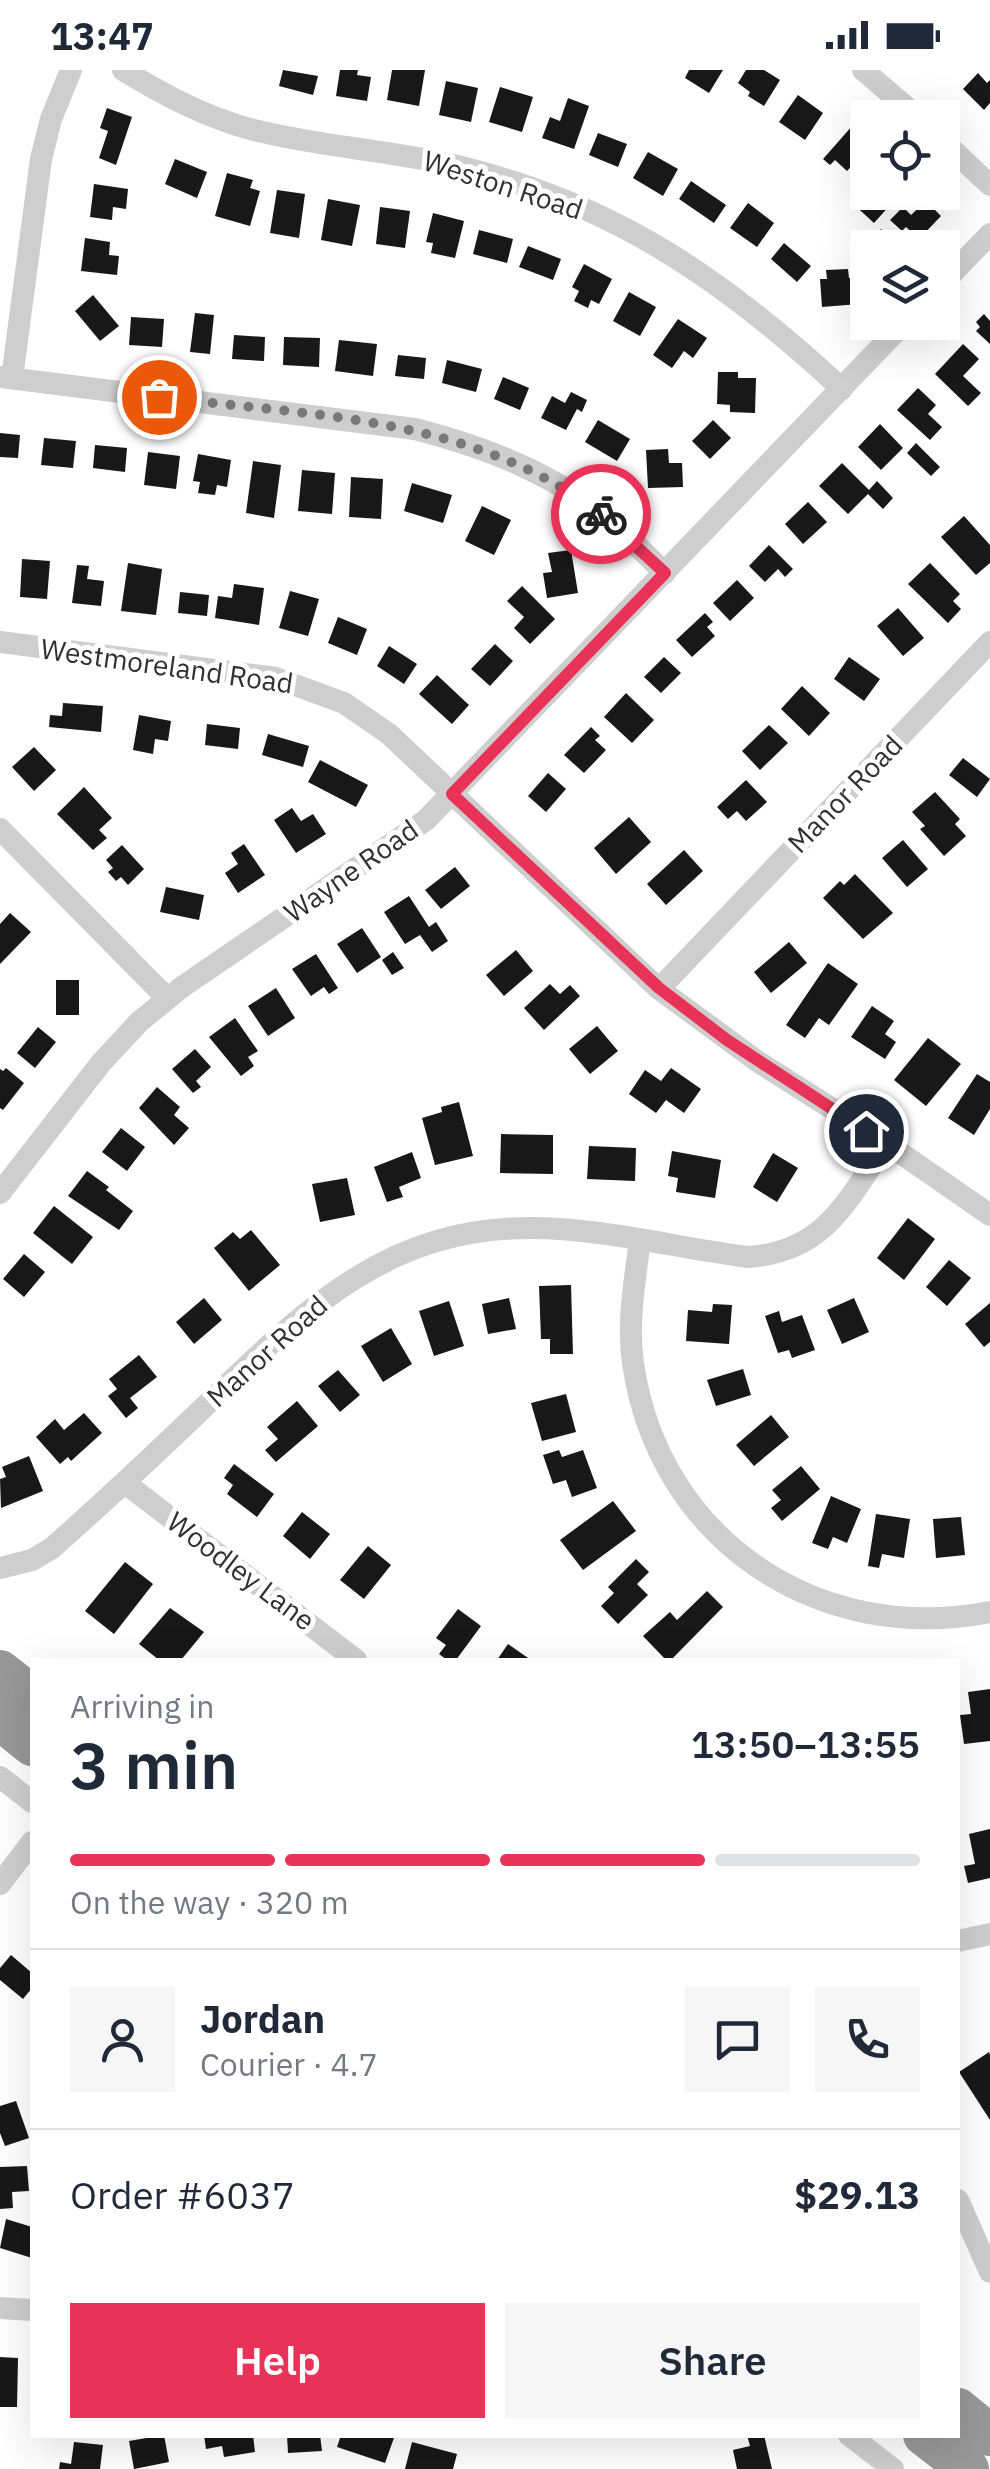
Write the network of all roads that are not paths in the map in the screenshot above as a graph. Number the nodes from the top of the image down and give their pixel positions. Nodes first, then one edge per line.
1 (70, 70) edge
2 (123, 70) edge
3 (863, 70) edge
4 (898, 100) edge
5 (960, 157) edge
6 (990, 185) edge
7 (990, 234) edge
8 (960, 265) edge
9 (889, 340) edge
10 (6, 378) edge
11 (842, 389) junction
12 (665, 573) junction
13 (0, 642) edge
14 (990, 642) edge
15 (452, 794) junction
16 (0, 829) edge
17 (659, 988) junction
18 (167, 998) junction
19 (886, 1142) junction
20 (0, 1194) edge
21 (990, 1216) edge
22 (640, 1240) junction
23 (125, 1483) junction
24 (0, 1568) edge
25 (990, 1612) edge
26 (353, 1658) edge
27 (0, 1671) edge
28 (30, 1694) edge
29 (0, 1719) edge
30 (30, 1742) edge
31 (0, 1777) edge
32 (30, 1800) edge
33 (30, 1845) edge
34 (0, 1884) edge
35 (990, 1934) edge
36 (960, 1941) edge
37 (960, 2204) edge
38 (990, 2272) edge
39 (0, 2308) edge
40 (30, 2310) edge
41 (960, 2412) edge
42 (990, 2435) edge
43 (853, 2438) edge
44 (928, 2438) edge
45 (893, 2469) edge
46 (968, 2469) edge

1 - 10 street
2 - 11 street, Weston Road
3 - 4 street
5 - 6 street
7 - 8 street
9 - 11 street, Wayne Road
10 - 12 street
11 - 12 street, Wayne Road
12 - 15 street, Wayne Road
13 - 15 street, Westmoreland Road
14 - 17 street, Manor Road
15 - 17 street, Westmoreland Road
15 - 18 street, Wayne Road
16 - 18 street
17 - 19 street, Westmoreland Road
18 - 20 street, Wayne Road
19 - 21 street, Westmoreland Road
19 - 22 street, Manor Road
22 - 23 street, Manor Road
22 - 25 street
23 - 24 street, Manor Road
23 - 26 street, Woodley Lane
27 - 28 highway
29 - 30 highway
31 - 32 street
33 - 34 street
35 - 36 street
37 - 38 street
39 - 40 street
41 - 42 highway
43 - 45 street
44 - 46 highway

